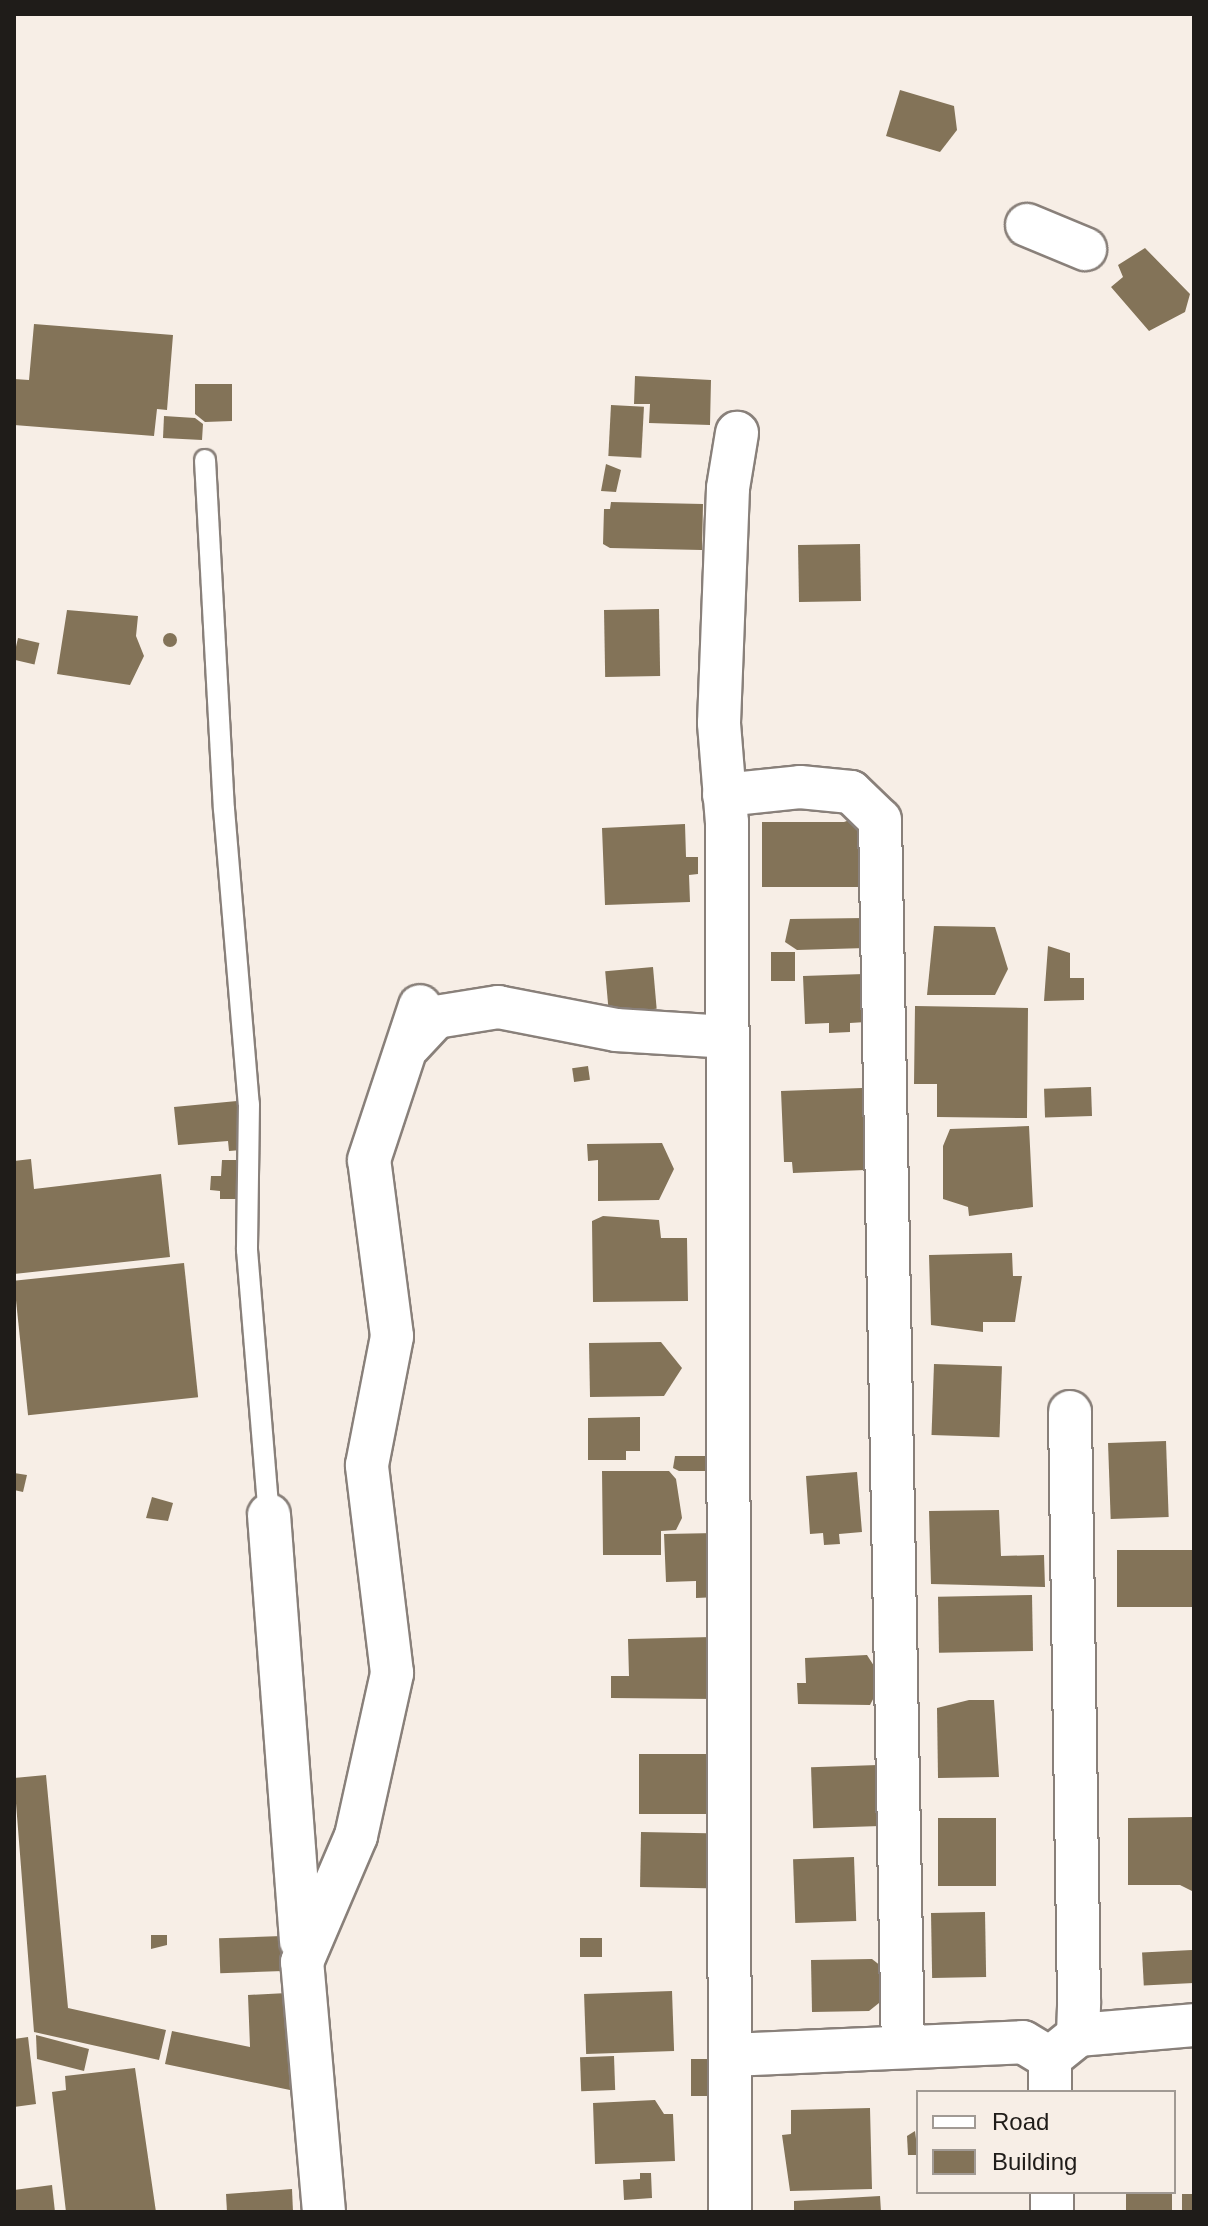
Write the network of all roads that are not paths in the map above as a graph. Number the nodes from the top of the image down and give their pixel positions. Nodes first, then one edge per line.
1 (1027, 225) dead end
2 (1085, 249) dead end
3 (737, 433) dead end
4 (205, 460) dead end
5 (724, 795) junction
6 (726, 1037) junction
7 (1070, 1412) dead end
8 (269, 1515) joint
9 (302, 1962) junction
10 (1194, 2025) edge
11 (903, 2047) junction
12 (730, 2055) junction
13 (1059, 2061) edge
14 (324, 2212) edge
15 (730, 2212) edge

1 - 2 street
3 - 5 street
4 - 8 lane
5 - 6 street
5 - 11 street
6 - 9 street
6 - 12 street
7 - 13 street
8 - 9 street
9 - 14 street
10 - 13 street
11 - 12 street
11 - 13 street
12 - 15 street

